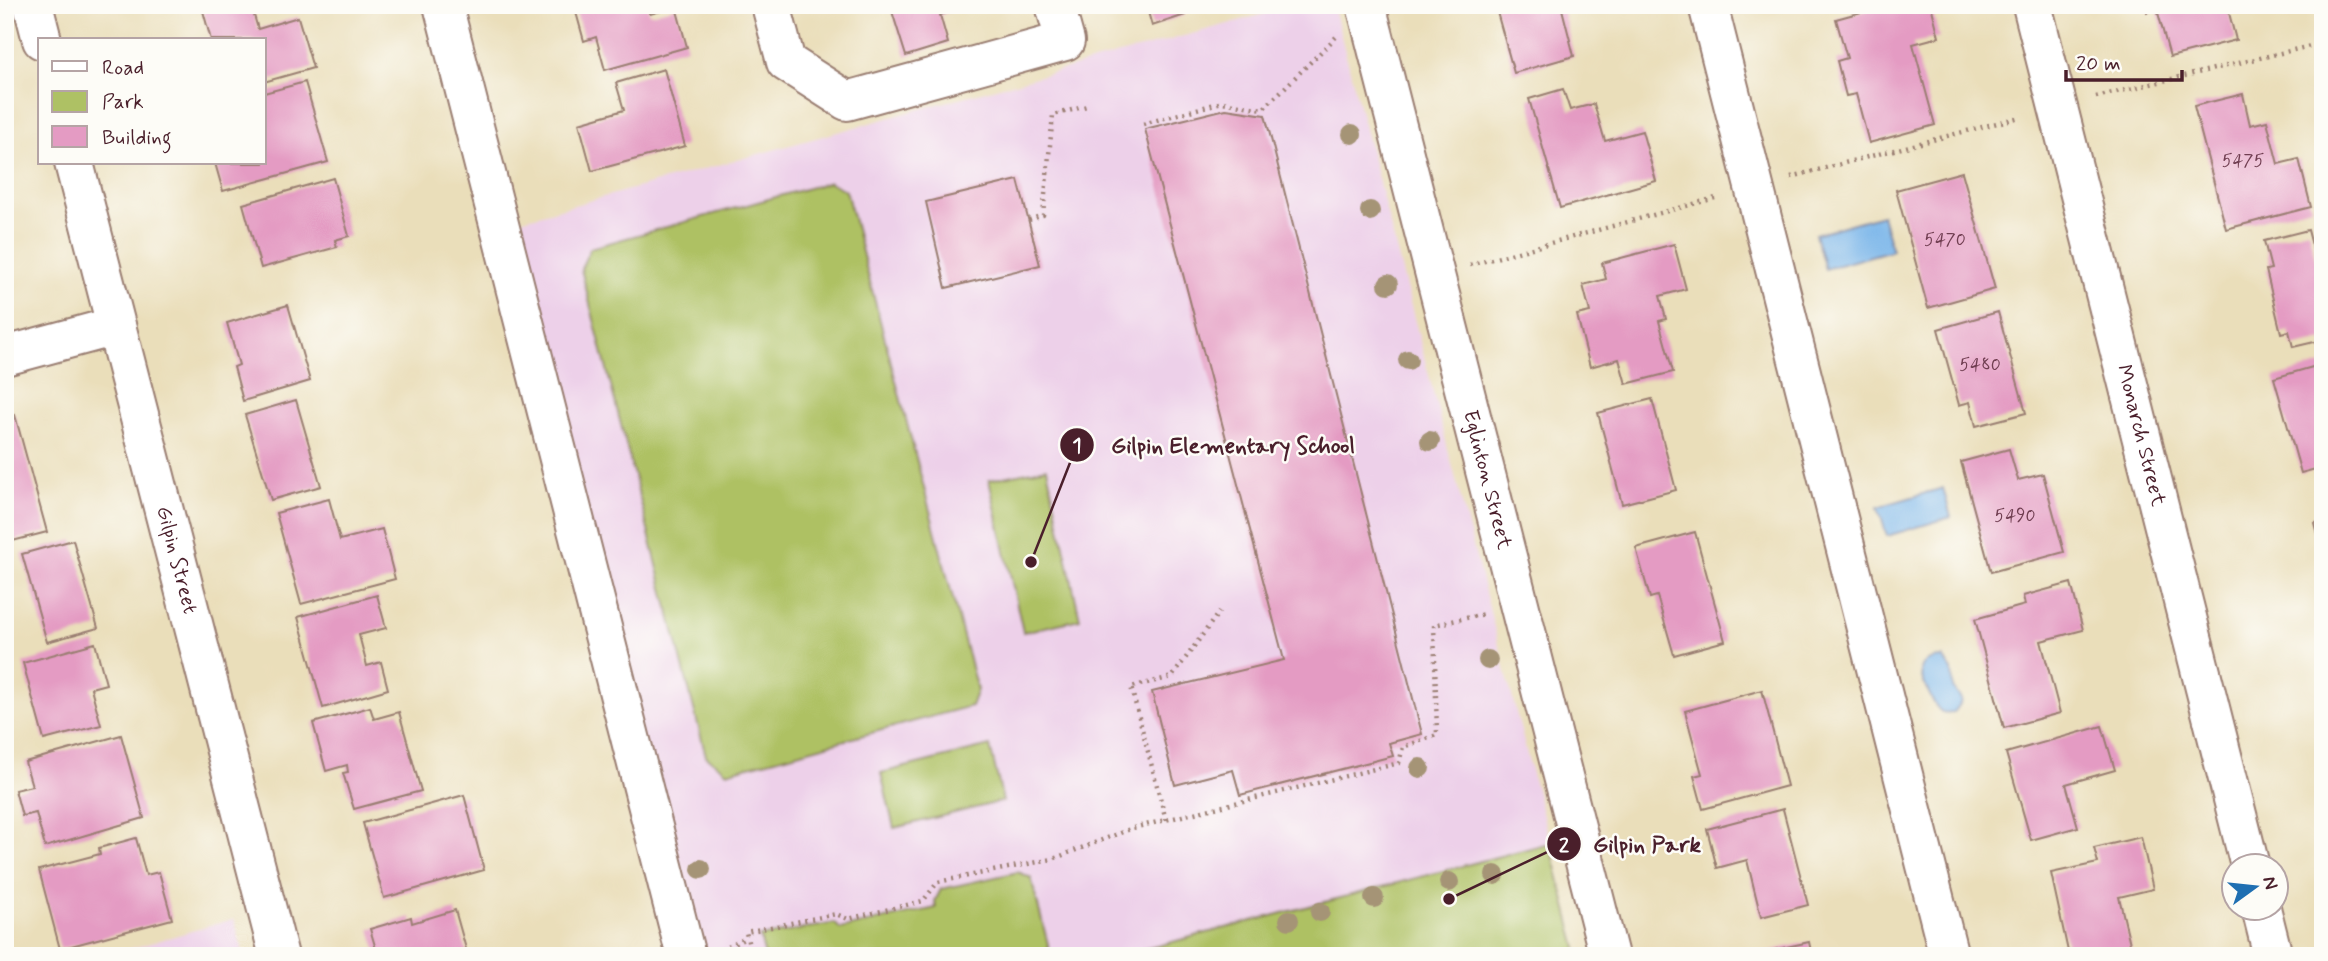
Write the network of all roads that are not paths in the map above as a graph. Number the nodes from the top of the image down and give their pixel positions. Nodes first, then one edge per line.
1 (33, 5) edge
2 (443, 5) edge
3 (771, 5) edge
4 (1055, 5) edge
5 (1366, 5) edge
6 (1708, 5) edge
7 (2032, 5) edge
8 (41, 38) edge
9 (74, 164) edge
10 (116, 326) junction
11 (5, 356) edge
12 (2246, 852) edge
13 (2264, 922) edge
14 (279, 956) edge
15 (686, 956) edge
16 (1609, 956) edge
17 (1949, 956) edge
18 (2273, 956) edge

1 - 8 street
2 - 15 street
3 - 4 street
5 - 16 street, Eglinton Street
6 - 17 street
7 - 12 street, Monarch Street
9 - 10 street, Gilpin Street
10 - 11 street
10 - 14 street, Gilpin Street
13 - 18 street

